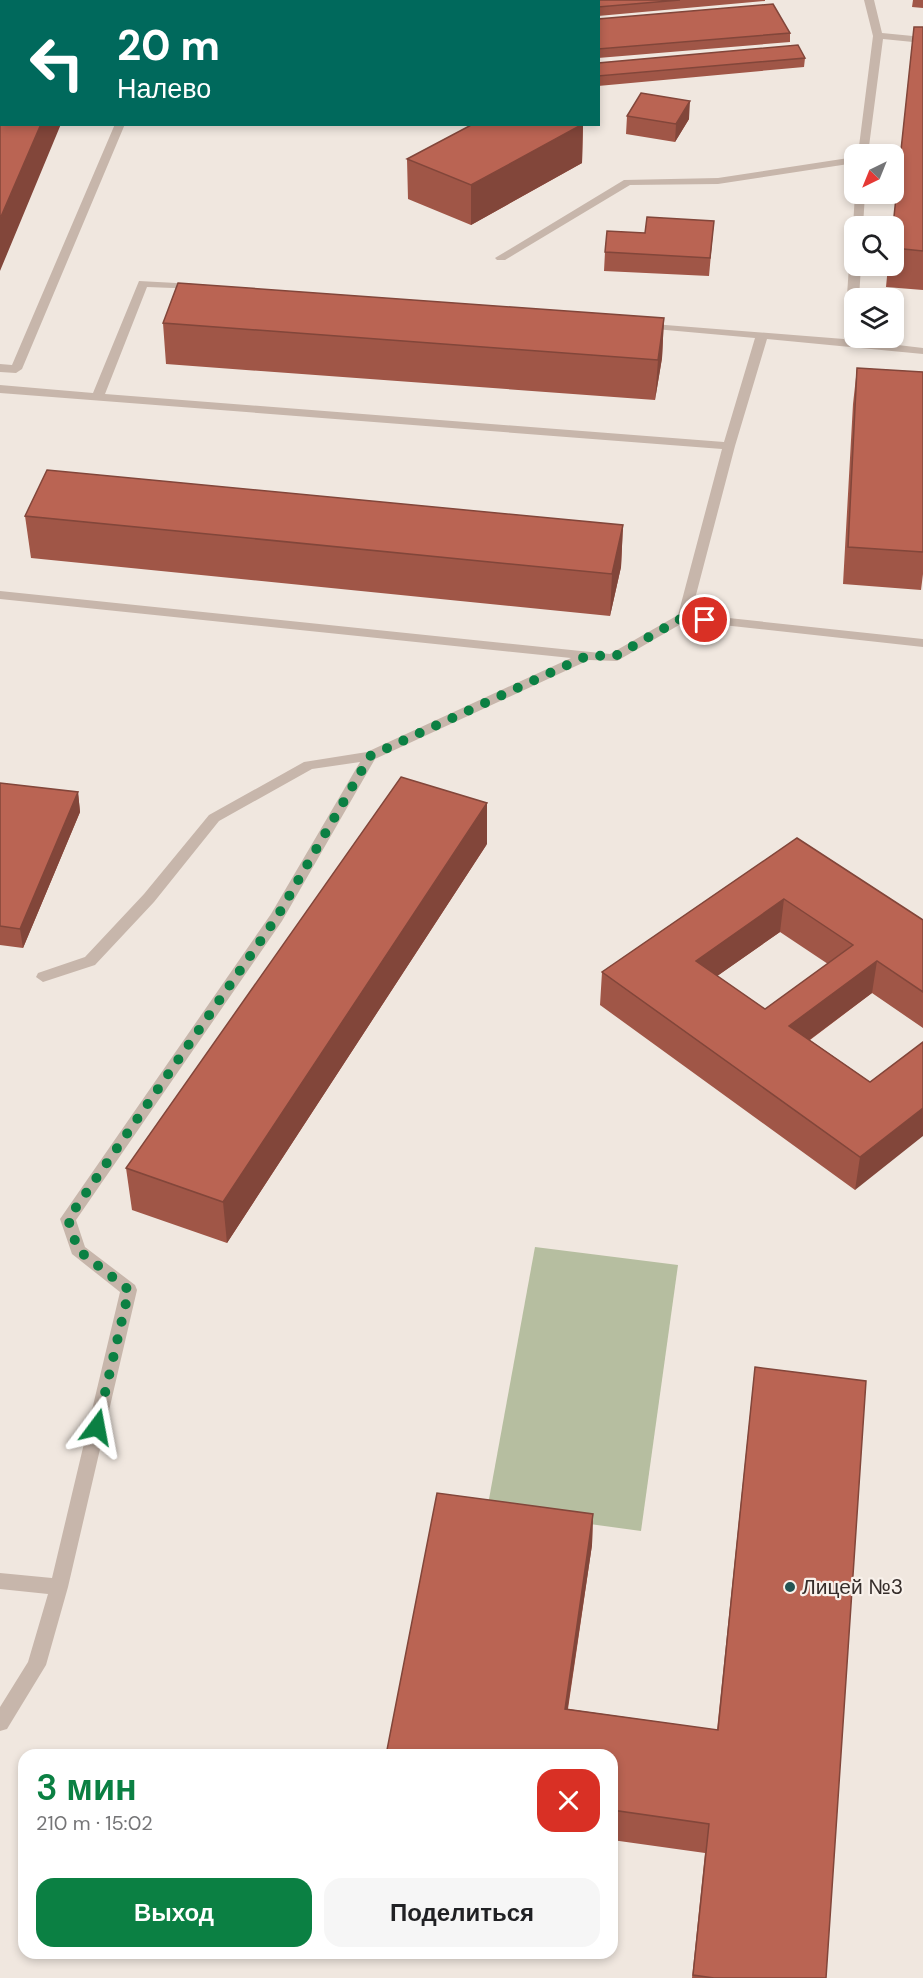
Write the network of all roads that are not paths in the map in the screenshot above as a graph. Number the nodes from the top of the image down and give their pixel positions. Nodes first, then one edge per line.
1 (869, 0) edge
2 (878, 36) junction
3 (923, 40) edge
4 (119, 126) edge
5 (864, 144) edge
6 (844, 162) edge
7 (501, 258) dead end
8 (202, 288) edge
9 (631, 324) edge
10 (762, 335) junction
11 (844, 343) edge
12 (892, 348) edge
13 (923, 351) edge
14 (0, 369) edge
15 (0, 389) edge
16 (98, 396) junction
17 (729, 446) junction
18 (0, 595) edge
19 (684, 617) junction
20 (923, 643) edge
21 (591, 654) junction
22 (370, 756) junction
23 (43, 977) dead end
24 (0, 1581) edge
25 (59, 1587) junction
26 (0, 1723) edge

1 - 2 lane
2 - 3 lane
2 - 5 lane
4 - 14 lane
6 - 7 lane
8 - 16 lane
9 - 10 lane
10 - 11 lane
10 - 17 lane
12 - 13 lane
15 - 16 lane
16 - 17 lane
17 - 19 lane
18 - 21 lane
19 - 20 lane
19 - 21 lane
21 - 22 lane
22 - 23 lane
22 - 25 lane
24 - 25 lane
25 - 26 lane

